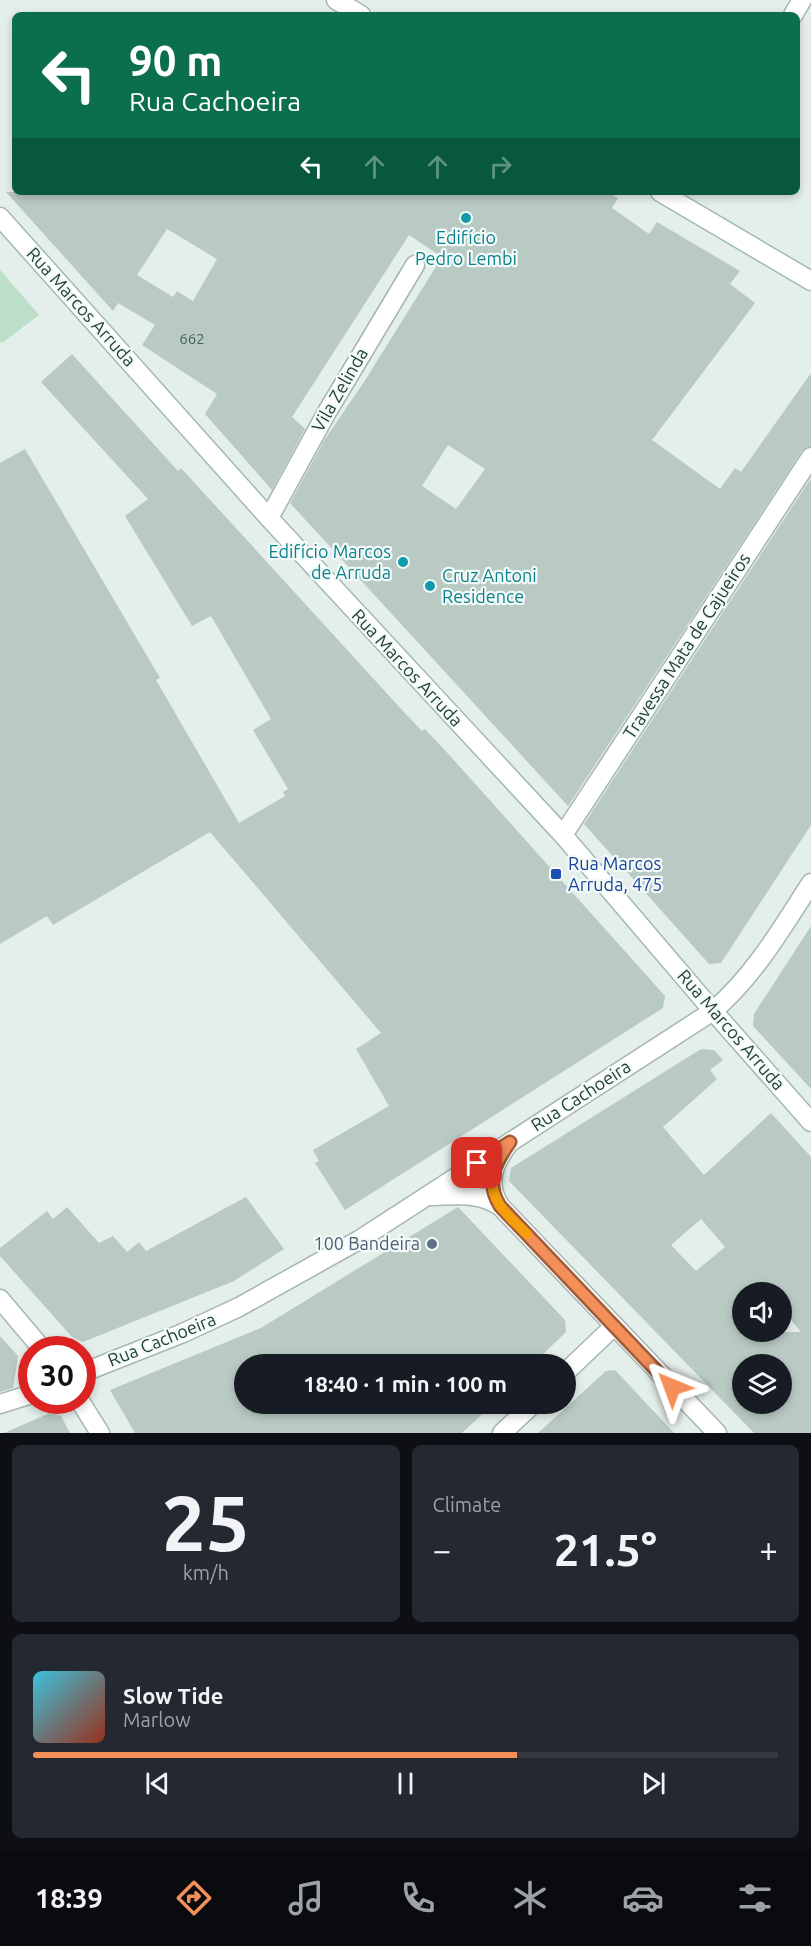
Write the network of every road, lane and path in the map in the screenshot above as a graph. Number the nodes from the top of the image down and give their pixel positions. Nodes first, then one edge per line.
1 (336, 0) edge
2 (357, 12) edge
3 (685, 198) edge
4 (0, 217) edge
5 (416, 265) dead end
6 (811, 281) edge
7 (811, 457) edge
8 (269, 518) junction
9 (562, 835) junction
10 (811, 883) edge
11 (713, 1011) junction
12 (811, 1122) edge
13 (510, 1142) junction
14 (427, 1196) junction
15 (500, 1206) junction
16 (0, 1299) edge
17 (614, 1326) junction
18 (31, 1336) edge
19 (576, 1362) edge
20 (96, 1368) edge
21 (18, 1398) edge
22 (0, 1404) edge
23 (88, 1414) edge
24 (522, 1414) edge
25 (100, 1433) edge
26 (502, 1433) edge
27 (717, 1433) edge

1 - 2 street
3 - 6 street
4 - 8 street, Rua Marcos Arruda
5 - 8 street, Vila Zelinda
7 - 9 street, Travessa Mata de Cajueiros
8 - 9 street, Rua Marcos Arruda
9 - 11 street, Rua Marcos Arruda
10 - 11 street, Rua Cachoeira
11 - 12 street, Rua Marcos Arruda
11 - 13 street, Rua Cachoeira
13 - 14 street, Rua Cachoeira
13 - 15 street
14 - 15 street
14 - 20 street, Rua Cachoeira
15 - 17 street
16 - 18 street
17 - 19 street
17 - 27 street
21 - 22 street
23 - 25 street
24 - 26 street

